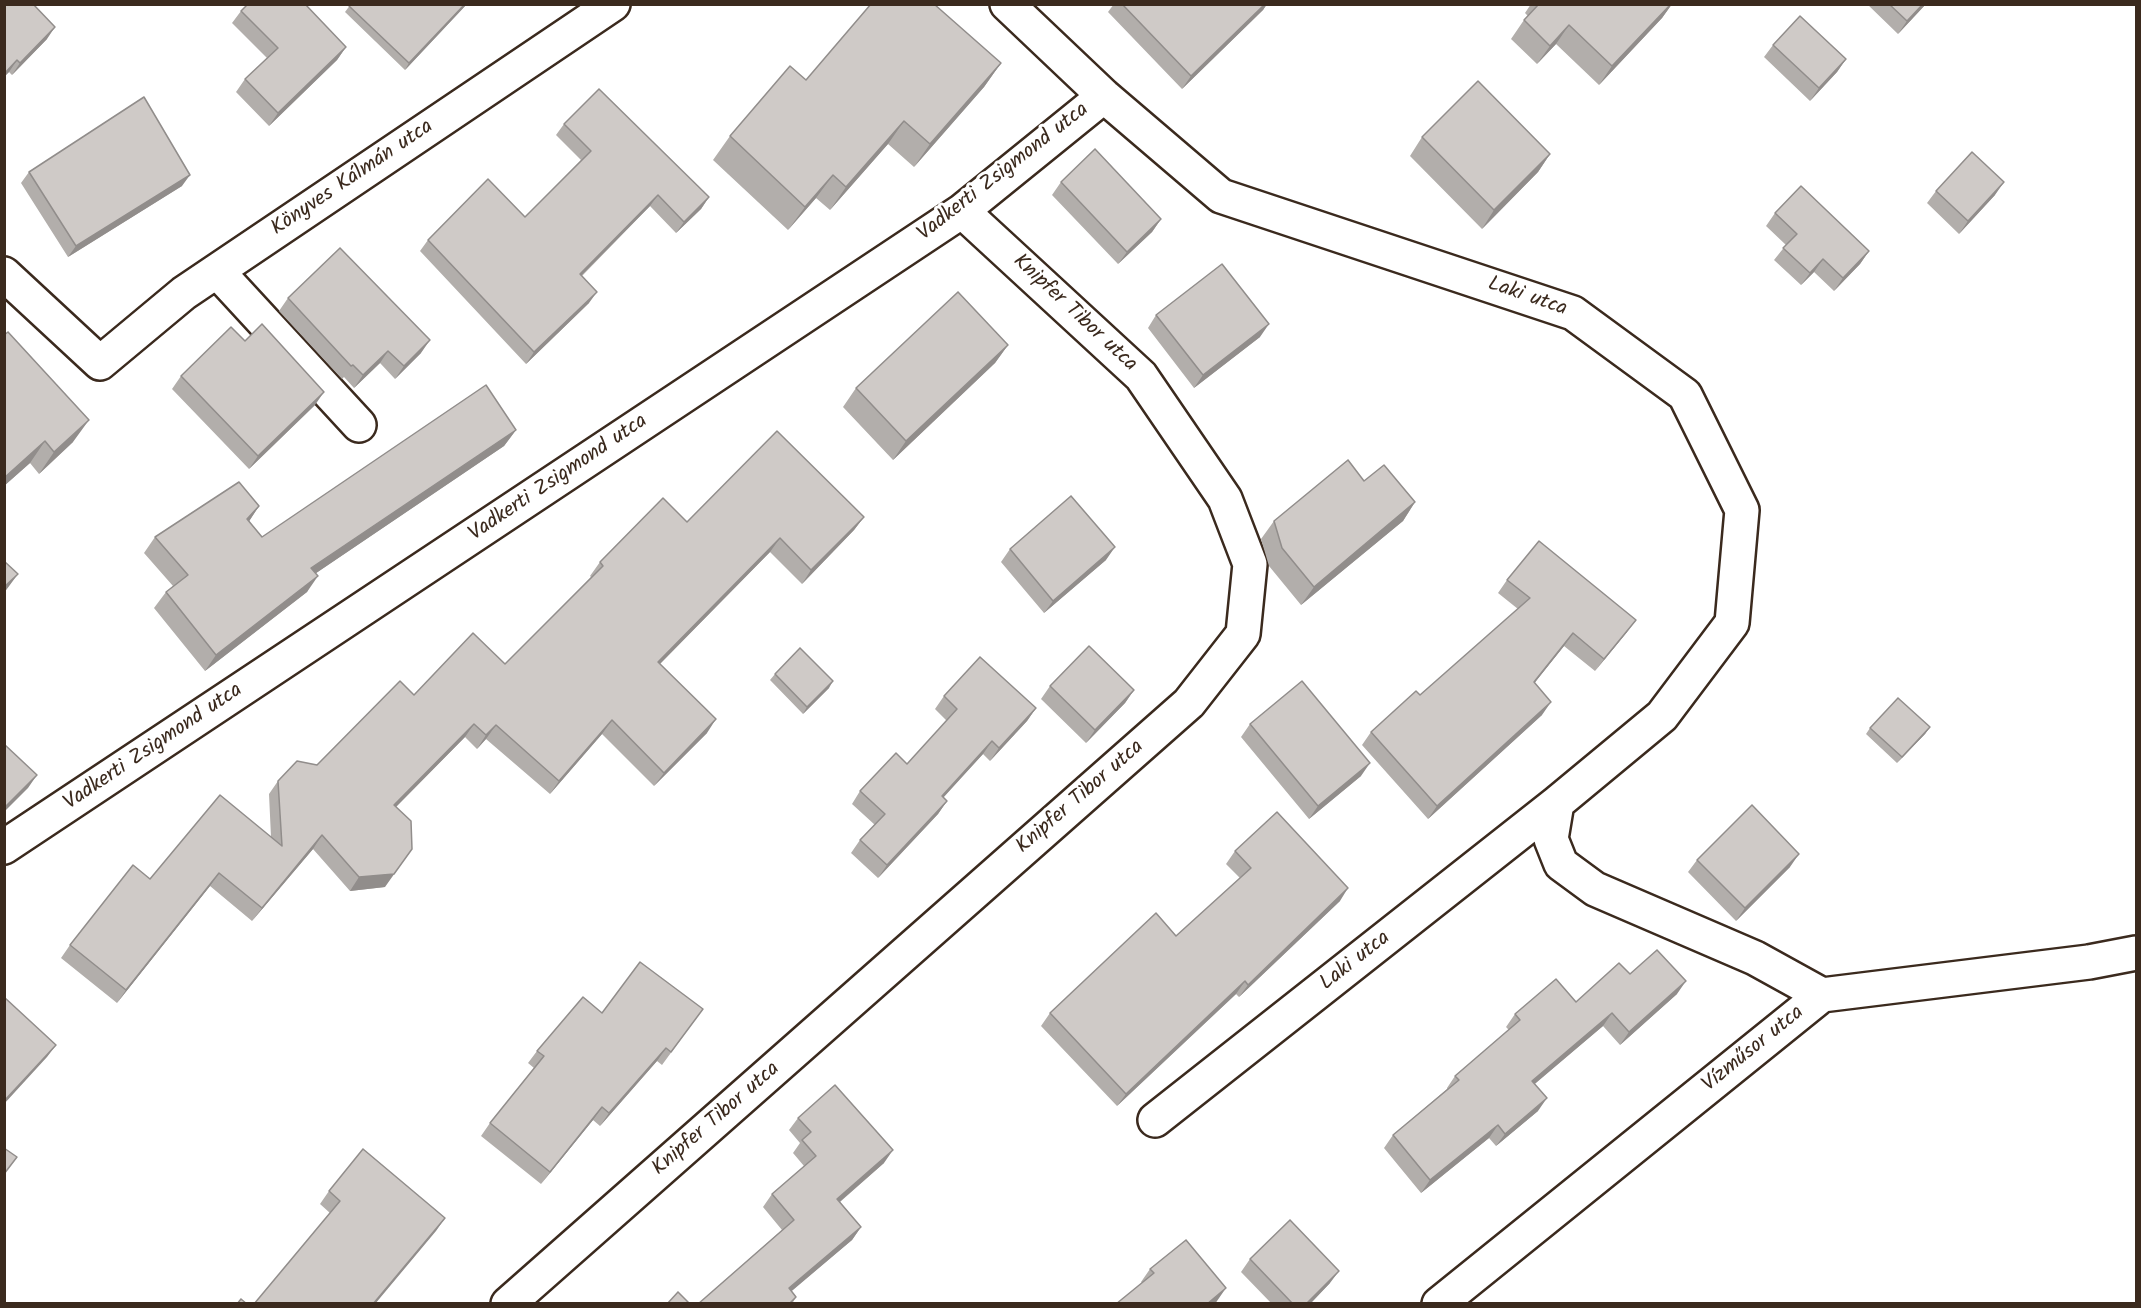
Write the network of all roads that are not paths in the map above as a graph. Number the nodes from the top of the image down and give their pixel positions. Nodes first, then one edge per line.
1 (613, 4) edge
2 (1007, 4) edge
3 (1104, 96) junction
4 (962, 210) junction
5 (217, 271) junction
6 (4, 274) edge
7 (359, 425) dead end
8 (1557, 803) junction
9 (4, 847) edge
10 (2136, 953) edge
11 (1822, 995) junction
12 (1155, 1120) dead end
13 (508, 1304) edge
14 (1439, 1304) edge

1 - 5 street, Könyves Kálmán utca
2 - 3 street, Laki utca
3 - 4 street, Vadkerti Zsigmond utca
3 - 8 street, Laki utca
4 - 9 street, Vadkerti Zsigmond utca
4 - 13 street, Knipfer Tibor utca
5 - 6 street, Könyves Kálmán utca
5 - 7 street
8 - 11 street
8 - 12 street, Laki utca
10 - 11 street, Vízműsor utca
11 - 14 street, Vízműsor utca

